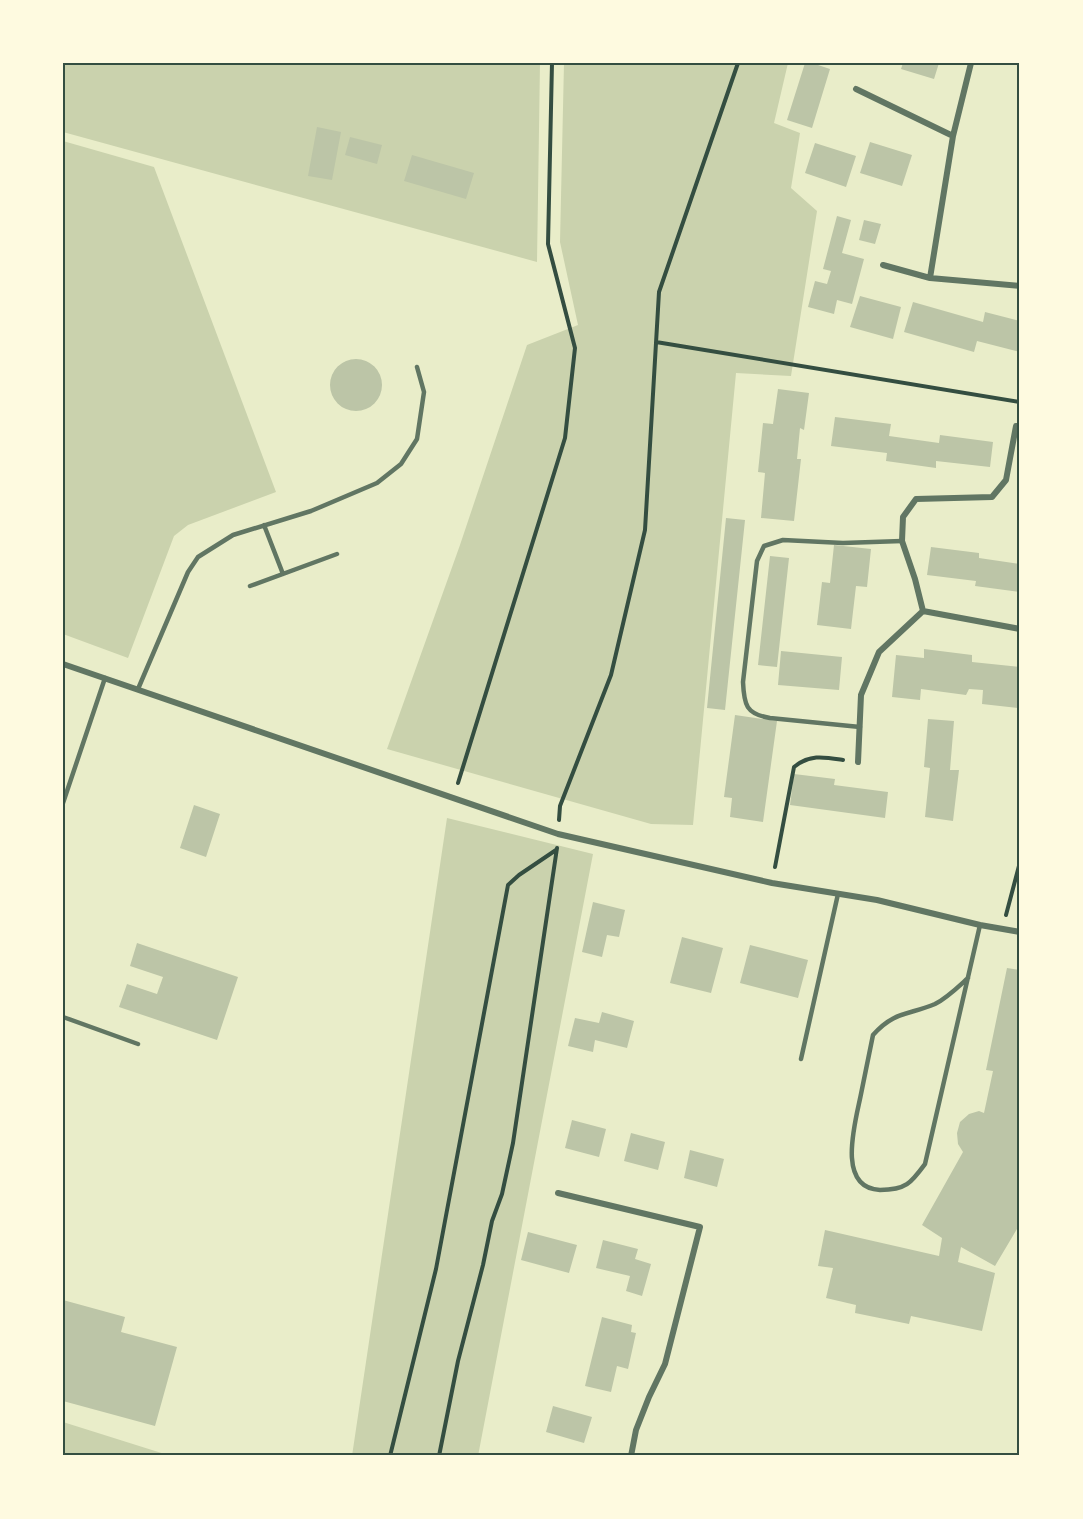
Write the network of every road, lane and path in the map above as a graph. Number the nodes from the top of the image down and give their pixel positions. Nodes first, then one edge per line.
1 (552, 63) edge
2 (738, 63) edge
3 (972, 63) edge
4 (856, 89) dead end
5 (953, 136) junction
6 (883, 265) dead end
7 (930, 278) junction
8 (1020, 286) edge
9 (656, 342) junction
10 (417, 367) dead end
11 (1020, 402) edge
12 (1016, 426) dead end
13 (264, 525) junction
14 (902, 541) junction
15 (337, 554) dead end
16 (282, 574) junction
17 (250, 586) dead end
18 (923, 611) junction
19 (1020, 629) edge
20 (63, 664) edge
21 (105, 678) junction
22 (138, 689) junction
23 (860, 727) junction
24 (858, 762) joint
25 (454, 798) junction
26 (63, 803) edge
27 (558, 834) junction
28 (557, 849) junction
29 (1020, 862) edge
30 (772, 883) junction
31 (838, 894) junction
32 (980, 926) junction
33 (1002, 930) junction
34 (1020, 932) edge
35 (968, 978) junction
36 (63, 1017) edge
37 (138, 1044) dead end
38 (801, 1059) dead end
39 (558, 1193) dead end
40 (390, 1456) edge
41 (439, 1456) edge
42 (631, 1456) edge

1 - 25 path
2 - 9 path
3 - 5 street
4 - 5 street
5 - 7 street
6 - 7 street
7 - 8 street
9 - 11 path
9 - 27 path
10 - 13 lane
12 - 14 street
13 - 16 lane
13 - 22 lane
14 - 18 street
14 - 23 lane
15 - 16 lane
16 - 17 lane
18 - 19 street
18 - 23 street
20 - 21 street
21 - 22 street
21 - 26 lane
22 - 25 street
23 - 24 street
24 - 30 path
25 - 27 street
27 - 28 path
27 - 30 street
28 - 40 path
28 - 41 path
29 - 33 path
30 - 31 street
31 - 32 street
31 - 38 lane
32 - 33 street
32 - 35 lane
33 - 34 street
35 - 35 lane
36 - 37 lane
39 - 42 street

